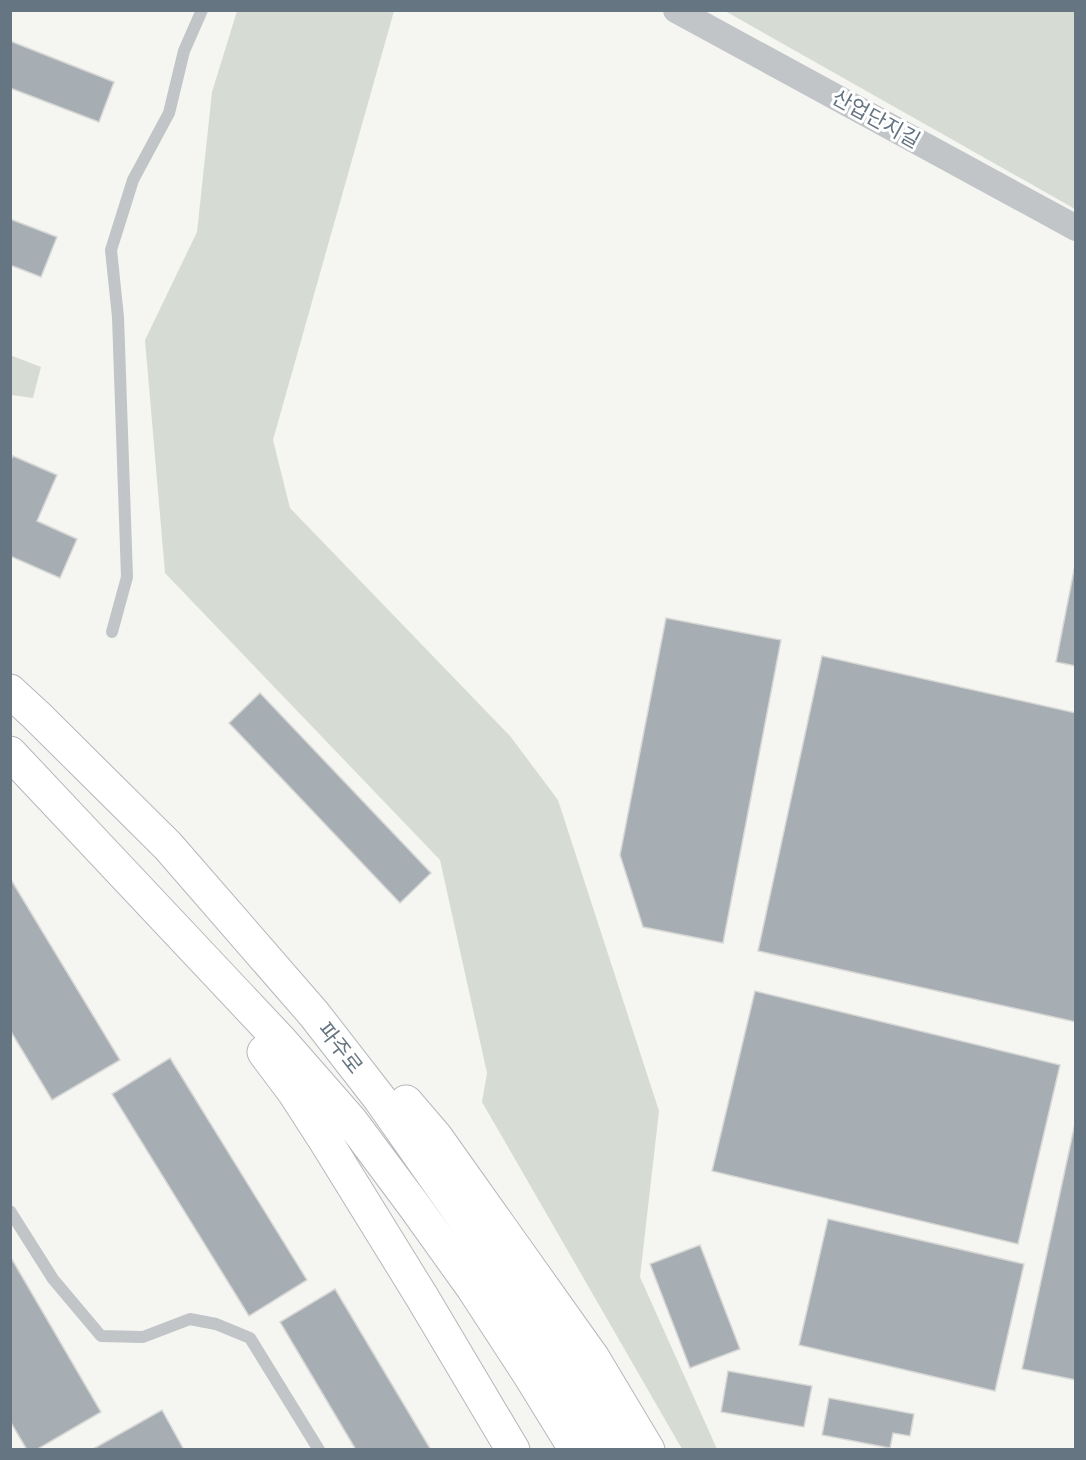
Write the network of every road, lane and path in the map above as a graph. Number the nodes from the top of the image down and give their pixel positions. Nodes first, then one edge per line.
1 (202, 10) edge
2 (676, 10) edge
3 (1076, 228) edge
4 (112, 632) dead end
5 (10, 691) edge
6 (10, 753) edge
7 (168, 846) junction
8 (112, 860) junction
9 (10, 1211) edge
10 (319, 1449) edge
11 (513, 1449) edge
12 (576, 1449) edge
13 (612, 1449) edge
14 (648, 1449) edge

1 - 4 lane
2 - 3 street, 산업단지길
5 - 7 main road, 파주로
6 - 8 main road, 파주로
7 - 13 main road, 파주로
7 - 14 main road
8 - 11 main road
8 - 12 main road, 파주로
9 - 10 lane

